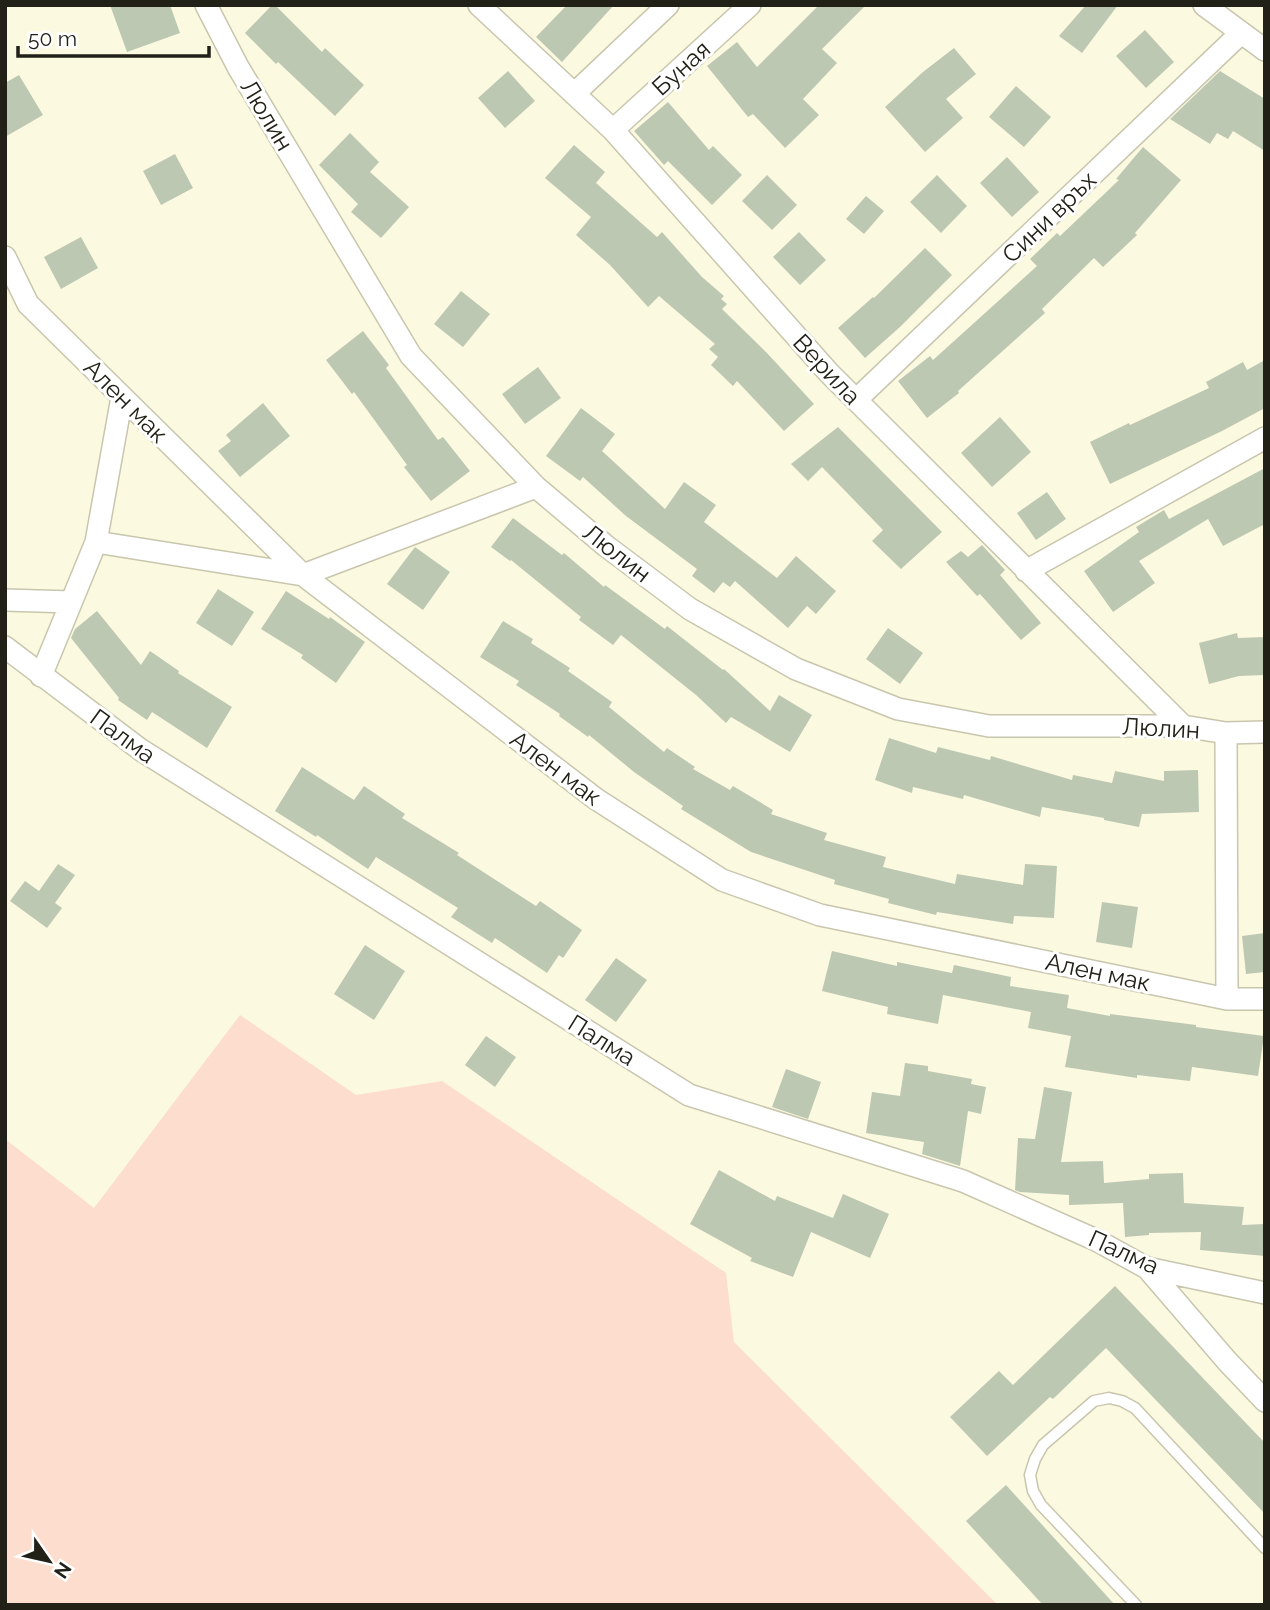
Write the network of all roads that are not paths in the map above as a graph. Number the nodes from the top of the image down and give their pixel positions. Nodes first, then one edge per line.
1 (206, 5) edge
2 (479, 5) edge
3 (668, 5) edge
4 (750, 5) edge
5 (1204, 5) edge
6 (1241, 33) junction
7 (1265, 50) edge
8 (574, 94) junction
9 (613, 130) junction
10 (5, 257) edge
11 (122, 397) junction
12 (856, 400) junction
13 (1265, 438) edge
14 (536, 487) junction
15 (96, 541) junction
16 (1026, 571) junction
17 (303, 575) junction
18 (5, 600) edge
19 (71, 602) junction
20 (5, 647) edge
21 (41, 676) junction
22 (1183, 726) junction
23 (1265, 732) edge
24 (1226, 733) junction
25 (1227, 999) junction
26 (1265, 999) edge
27 (1147, 1268) junction
28 (1265, 1293) edge
29 (1265, 1401) edge
30 (1265, 1548) edge
31 (1136, 1605) edge

1 - 14 street, Люлин
2 - 8 street, Верила
3 - 8 street
4 - 9 street, Буная
5 - 6 street
6 - 7 street
6 - 12 street, Сини връх
8 - 9 street, Верила
9 - 12 street, Верила
10 - 11 street, Ален мак
11 - 15 street
11 - 17 street, Ален мак
12 - 16 street, Верила
13 - 16 street
14 - 17 street
14 - 22 street, Люлин
15 - 17 street
15 - 19 street
16 - 22 street, Верила
17 - 25 street, Ален мак
18 - 19 street
19 - 21 street
20 - 21 street, Палма
21 - 27 street, Палма
22 - 24 street, Люлин
23 - 24 street, Люлин
24 - 25 street
25 - 26 street, Ален мак
27 - 28 street, Палма
27 - 29 street
30 - 31 lane

